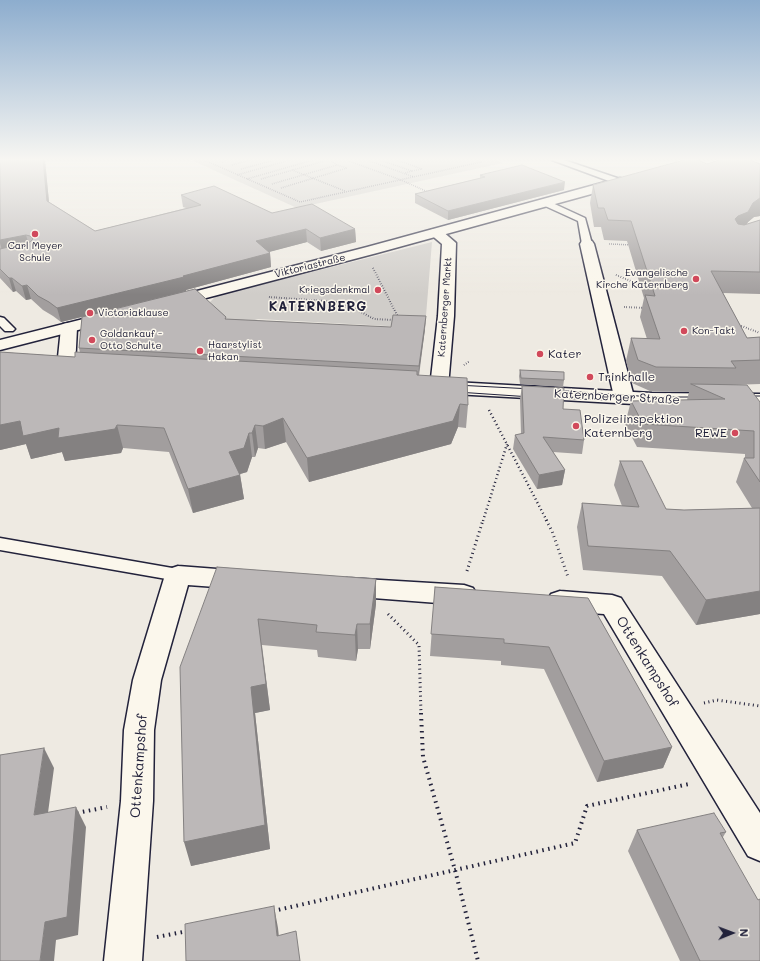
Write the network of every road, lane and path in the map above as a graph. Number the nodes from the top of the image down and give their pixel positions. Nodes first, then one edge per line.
1 (539, 205) edge
2 (550, 205) edge
3 (436, 233) junction
4 (587, 244) junction
5 (634, 245) edge
6 (360, 253) junction
7 (595, 274) junction
8 (646, 287) edge
9 (262, 297) dead end
10 (160, 304) edge
11 (603, 306) junction
12 (648, 308) edge
13 (122, 314) edge
14 (0, 320) edge
15 (738, 325) edge
16 (69, 328) junction
17 (9, 329) dead end
18 (760, 333) edge
19 (0, 345) edge
20 (66, 367) edge
21 (416, 386) edge
22 (439, 387) junction
23 (480, 389) junction
24 (624, 397) junction
25 (757, 404) edge
26 (507, 444) junction
27 (0, 544) edge
28 (178, 575) junction
29 (270, 582) edge
30 (324, 585) edge
31 (363, 588) junction
32 (460, 595) junction
33 (491, 597) edge
34 (538, 600) edge
35 (576, 602) junction
36 (760, 706) edge
37 (677, 709) junction
38 (719, 778) junction
39 (137, 801) junction
40 (69, 815) edge
41 (760, 844) edge
42 (455, 870) junction
43 (267, 913) edge
44 (192, 930) edge
45 (123, 953) edge
46 (478, 961) edge

1 - 3 street, Viktoriastraße
2 - 4 lane
3 - 6 street, Viktoriastraße
3 - 22 street, Katernberger Markt
4 - 5 path
4 - 7 street
6 - 9 path
6 - 10 street, Viktoriastraße
7 - 8 path
7 - 11 street
11 - 12 path
11 - 24 street
13 - 16 street
14 - 17 lane
15 - 18 path
16 - 19 street
16 - 20 street
21 - 22 street, Katernberger Straße
22 - 23 street, Katernberger Straße
23 - 24 street, Katernberger Straße
23 - 26 path
24 - 25 street, Katernberger Straße
26 - 32 path
26 - 35 path
27 - 28 lane
28 - 29 street
28 - 39 street, Ottenkampshof
30 - 31 street
31 - 32 street
31 - 42 path
32 - 33 street
34 - 35 street, Ottenkampshof
35 - 37 street, Ottenkampshof
36 - 37 path
37 - 38 street, Ottenkampshof
38 - 41 street, Ottenkampshof
38 - 42 path
39 - 40 path
39 - 45 street, Ottenkampshof
42 - 43 path
42 - 46 path
44 - 45 path

